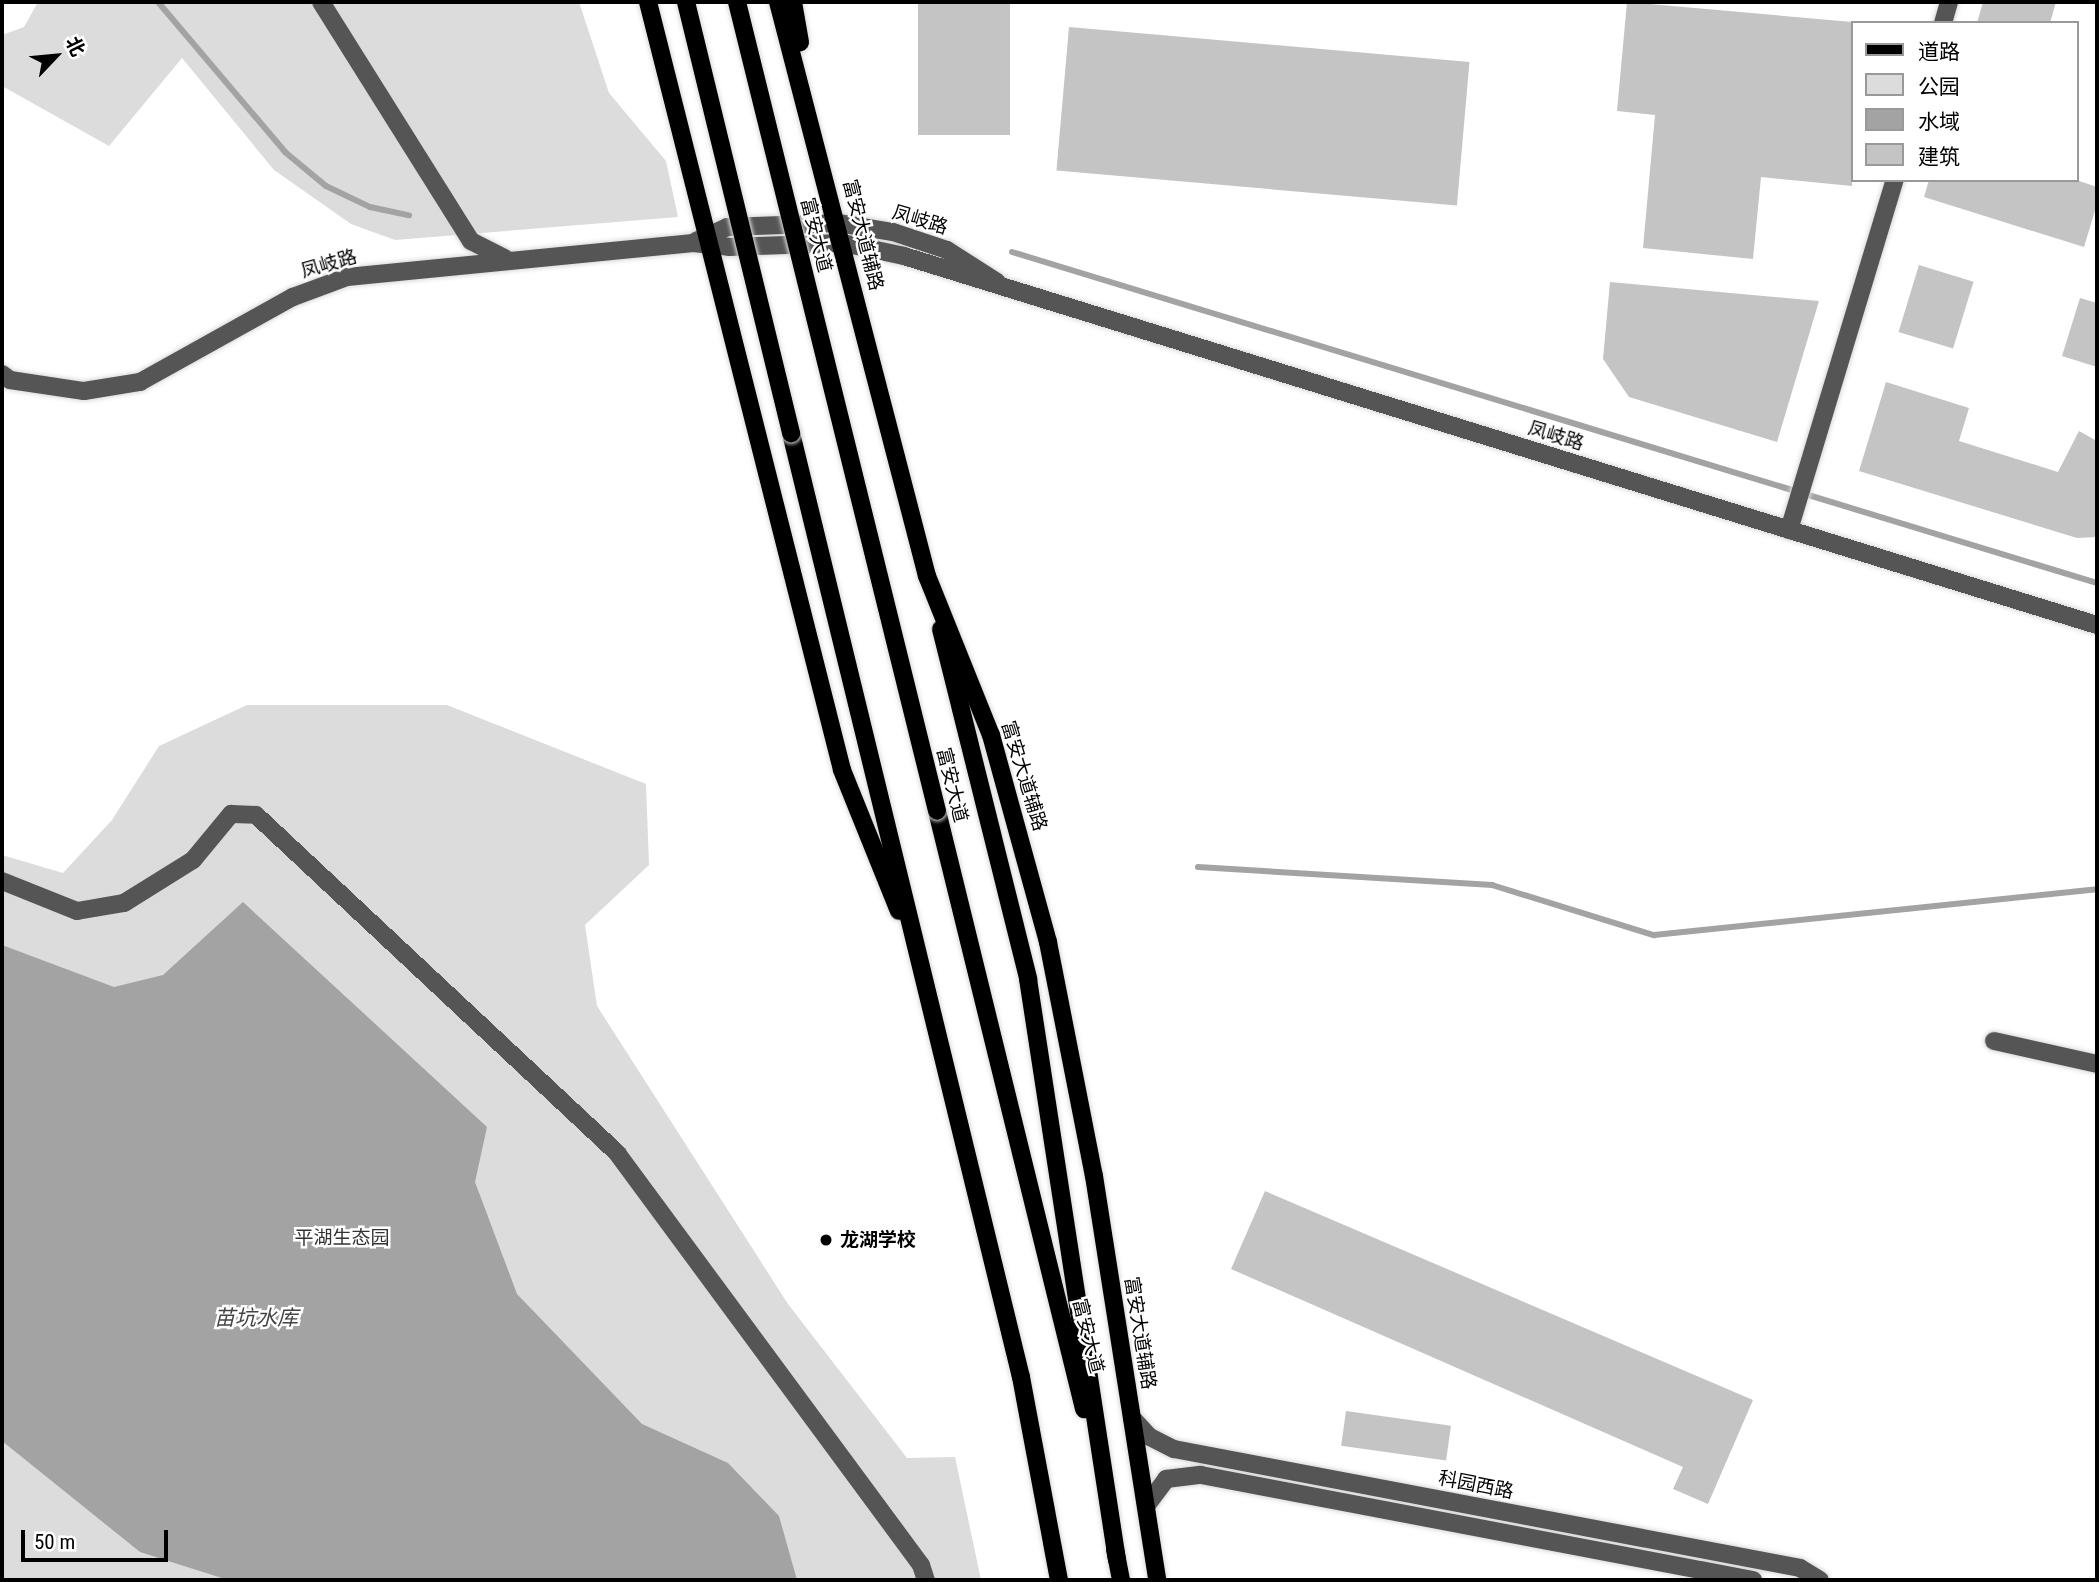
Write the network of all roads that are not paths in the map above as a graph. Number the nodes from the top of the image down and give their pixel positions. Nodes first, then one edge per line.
1 (321, 2) edge
2 (648, 2) edge
3 (686, 2) edge
4 (737, 2) edge
5 (778, 2) edge
6 (793, 2) edge
7 (1949, 2) edge
8 (1943, 21) edge
9 (825, 173) junction
10 (1894, 182) edge
11 (838, 223) junction
12 (701, 241) junction
13 (843, 243) junction
14 (505, 258) junction
15 (1003, 287) junction
16 (2, 374) edge
17 (1789, 530) junction
18 (927, 576) junction
19 (2097, 625) edge
20 (2, 881) edge
21 (919, 956) junction
22 (1994, 1041) dead end
23 (2097, 1065) edge
24 (1132, 1418) junction
25 (1146, 1506) junction
26 (1117, 1560) junction
27 (926, 1580) edge
28 (1059, 1580) edge
29 (1121, 1580) edge
30 (1157, 1580) edge
31 (1753, 1580) edge
32 (1820, 1580) edge

1 - 14 street
2 - 12 main road
3 - 21 main road, bridge
4 - 26 main road, 富安大道, bridge
5 - 9 main road, 富安大道辅路
6 - 9 main road
7 - 8 street
9 - 11 main road, 富安大道辅路
10 - 17 street
11 - 12 street, 凤岐路
11 - 13 main road, 富安大道辅路
11 - 15 street, 凤岐路
12 - 13 street, 凤岐路
12 - 14 street, 凤岐路
12 - 21 main road
13 - 15 street, 凤岐路
13 - 18 main road, 富安大道辅路
14 - 16 street, 凤岐路
15 - 17 street, 凤岐路
17 - 19 street, 凤岐路
18 - 24 main road, 富安大道辅路
18 - 26 main road
20 - 27 street
21 - 28 main road
22 - 23 street
24 - 25 main road, 富安大道辅路
24 - 32 street, 科园西路
25 - 30 main road, 富安大道辅路
25 - 31 street
26 - 29 main road, 富安大道

